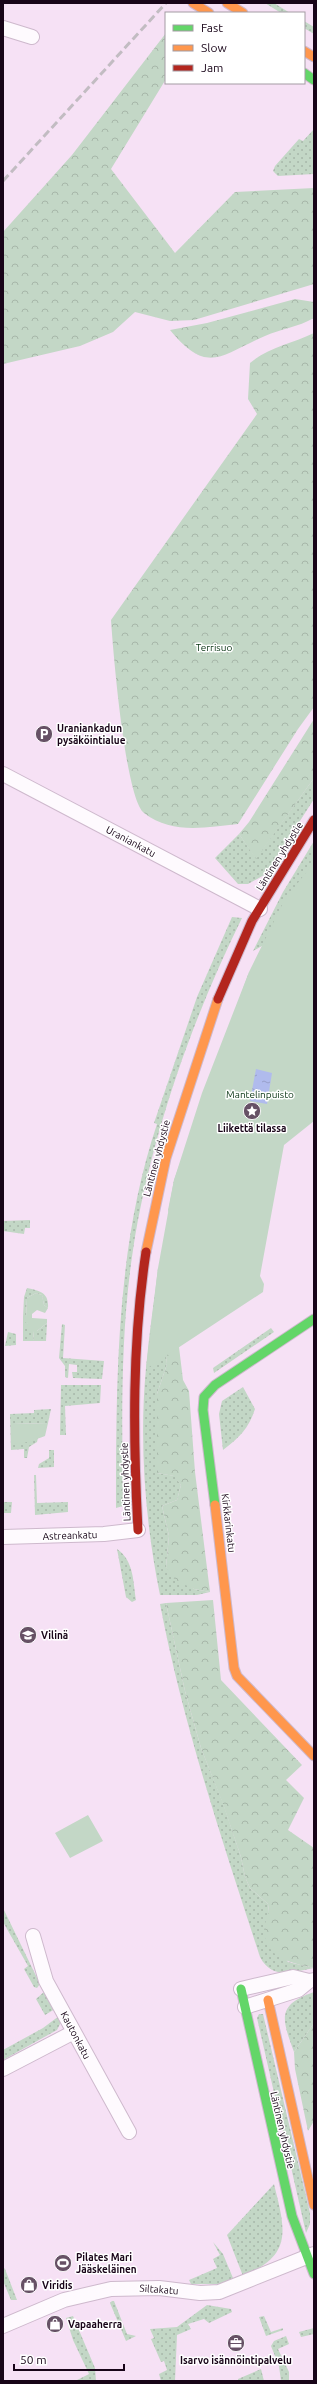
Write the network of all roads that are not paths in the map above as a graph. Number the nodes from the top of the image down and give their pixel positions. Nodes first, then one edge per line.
1 (193, 3) edge
2 (227, 3) edge
3 (207, 12) edge
4 (241, 12) edge
5 (3, 28) edge
6 (32, 37) dead end
7 (305, 51) edge
8 (314, 57) edge
9 (305, 75) edge
10 (314, 80) edge
11 (3, 774) edge
12 (314, 820) edge
13 (260, 909) junction
14 (314, 1319) edge
15 (138, 1530) joint
16 (3, 1537) edge
17 (314, 1756) edge
18 (33, 1936) dead end
19 (311, 1981) edge
20 (241, 1989) joint
21 (268, 2000) junction
22 (245, 2007) junction
23 (74, 2032) junction
24 (3, 2069) edge
25 (129, 2132) dead end
26 (314, 2205) edge
27 (311, 2256) edge
28 (314, 2274) edge
29 (3, 2326) edge

1 - 3 main road
2 - 4 main road
5 - 6 street
7 - 8 main road
9 - 10 main road
11 - 13 street, Uraniankatu
12 - 13 main road, Läntinen yhdystie
13 - 15 main road, Läntinen yhdystie
14 - 17 main road, Kirkkarinkatu
15 - 16 street, Astreankatu
18 - 23 street, Kautonkatu
19 - 20 street
19 - 21 street
20 - 22 main road, Läntinen yhdystie
21 - 22 street
21 - 26 main road, Läntinen yhdystie
22 - 27 main road, Läntinen yhdystie
23 - 24 street
23 - 25 street, Kautonkatu
27 - 28 main road, Läntinen yhdystie
27 - 29 street, Siltakatu

